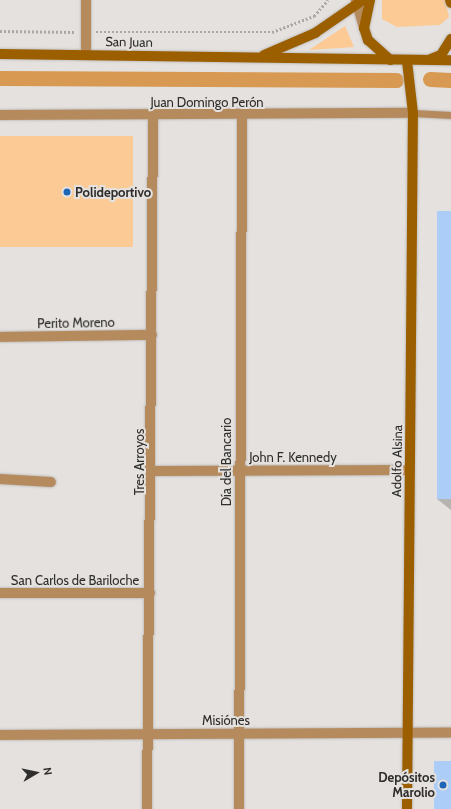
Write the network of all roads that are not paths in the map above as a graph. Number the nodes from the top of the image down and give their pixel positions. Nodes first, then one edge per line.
1 (86, 0) edge
2 (370, 0) edge
3 (358, 1) edge
4 (364, 28) junction
5 (451, 39) edge
6 (0, 54) edge
7 (86, 55) junction
8 (259, 57) junction
9 (390, 60) junction
10 (428, 60) junction
11 (451, 60) edge
12 (407, 61) junction
13 (413, 113) junction
14 (0, 115) edge
15 (153, 115) junction
16 (242, 115) junction
17 (451, 115) edge
18 (152, 335) junction
19 (0, 337) edge
20 (239, 470) junction
21 (409, 470) junction
22 (152, 471) junction
23 (0, 479) edge
24 (51, 482) dead end
25 (0, 593) edge
26 (150, 593) junction
27 (408, 732) junction
28 (147, 733) junction
29 (451, 733) edge
30 (238, 734) junction
31 (0, 735) edge
32 (147, 809) edge
33 (239, 809) edge
34 (407, 809) edge

1 - 7 street
2 - 4 main road
3 - 4 street
3 - 8 main road, San Juan
4 - 9 main road
5 - 10 main road
6 - 7 main road, San Juan
7 - 8 main road, San Juan
8 - 9 main road, San Juan
9 - 12 main road, San Juan
10 - 11 main road
10 - 12 main road
12 - 13 main road, Adolfo Alsina
13 - 16 street, Juan Domingo Perón
13 - 17 lane
13 - 21 main road, Adolfo Alsina
14 - 15 street, Juan Domingo Perón
15 - 16 street, Juan Domingo Perón
15 - 18 street, Tres Arroyos
16 - 20 street, Día del Bancario
18 - 19 street, Perito Moreno
18 - 22 street, Tres Arroyos
20 - 21 street, John F. Kennedy
20 - 22 street, John F. Kennedy
20 - 30 street, Día del Bancario
21 - 27 main road, Adolfo Alsina
22 - 26 street, Tres Arroyos
23 - 24 street
25 - 26 street, San Carlos de Bariloche
26 - 28 street, Tres Arroyos
27 - 29 street, Misiónes
27 - 30 street, Misiónes
27 - 34 main road, Adolfo Alsina
28 - 30 street, Misiónes
28 - 31 street, Misiónes
28 - 32 street, Tres Arroyos
30 - 33 street, Día del Bancario

